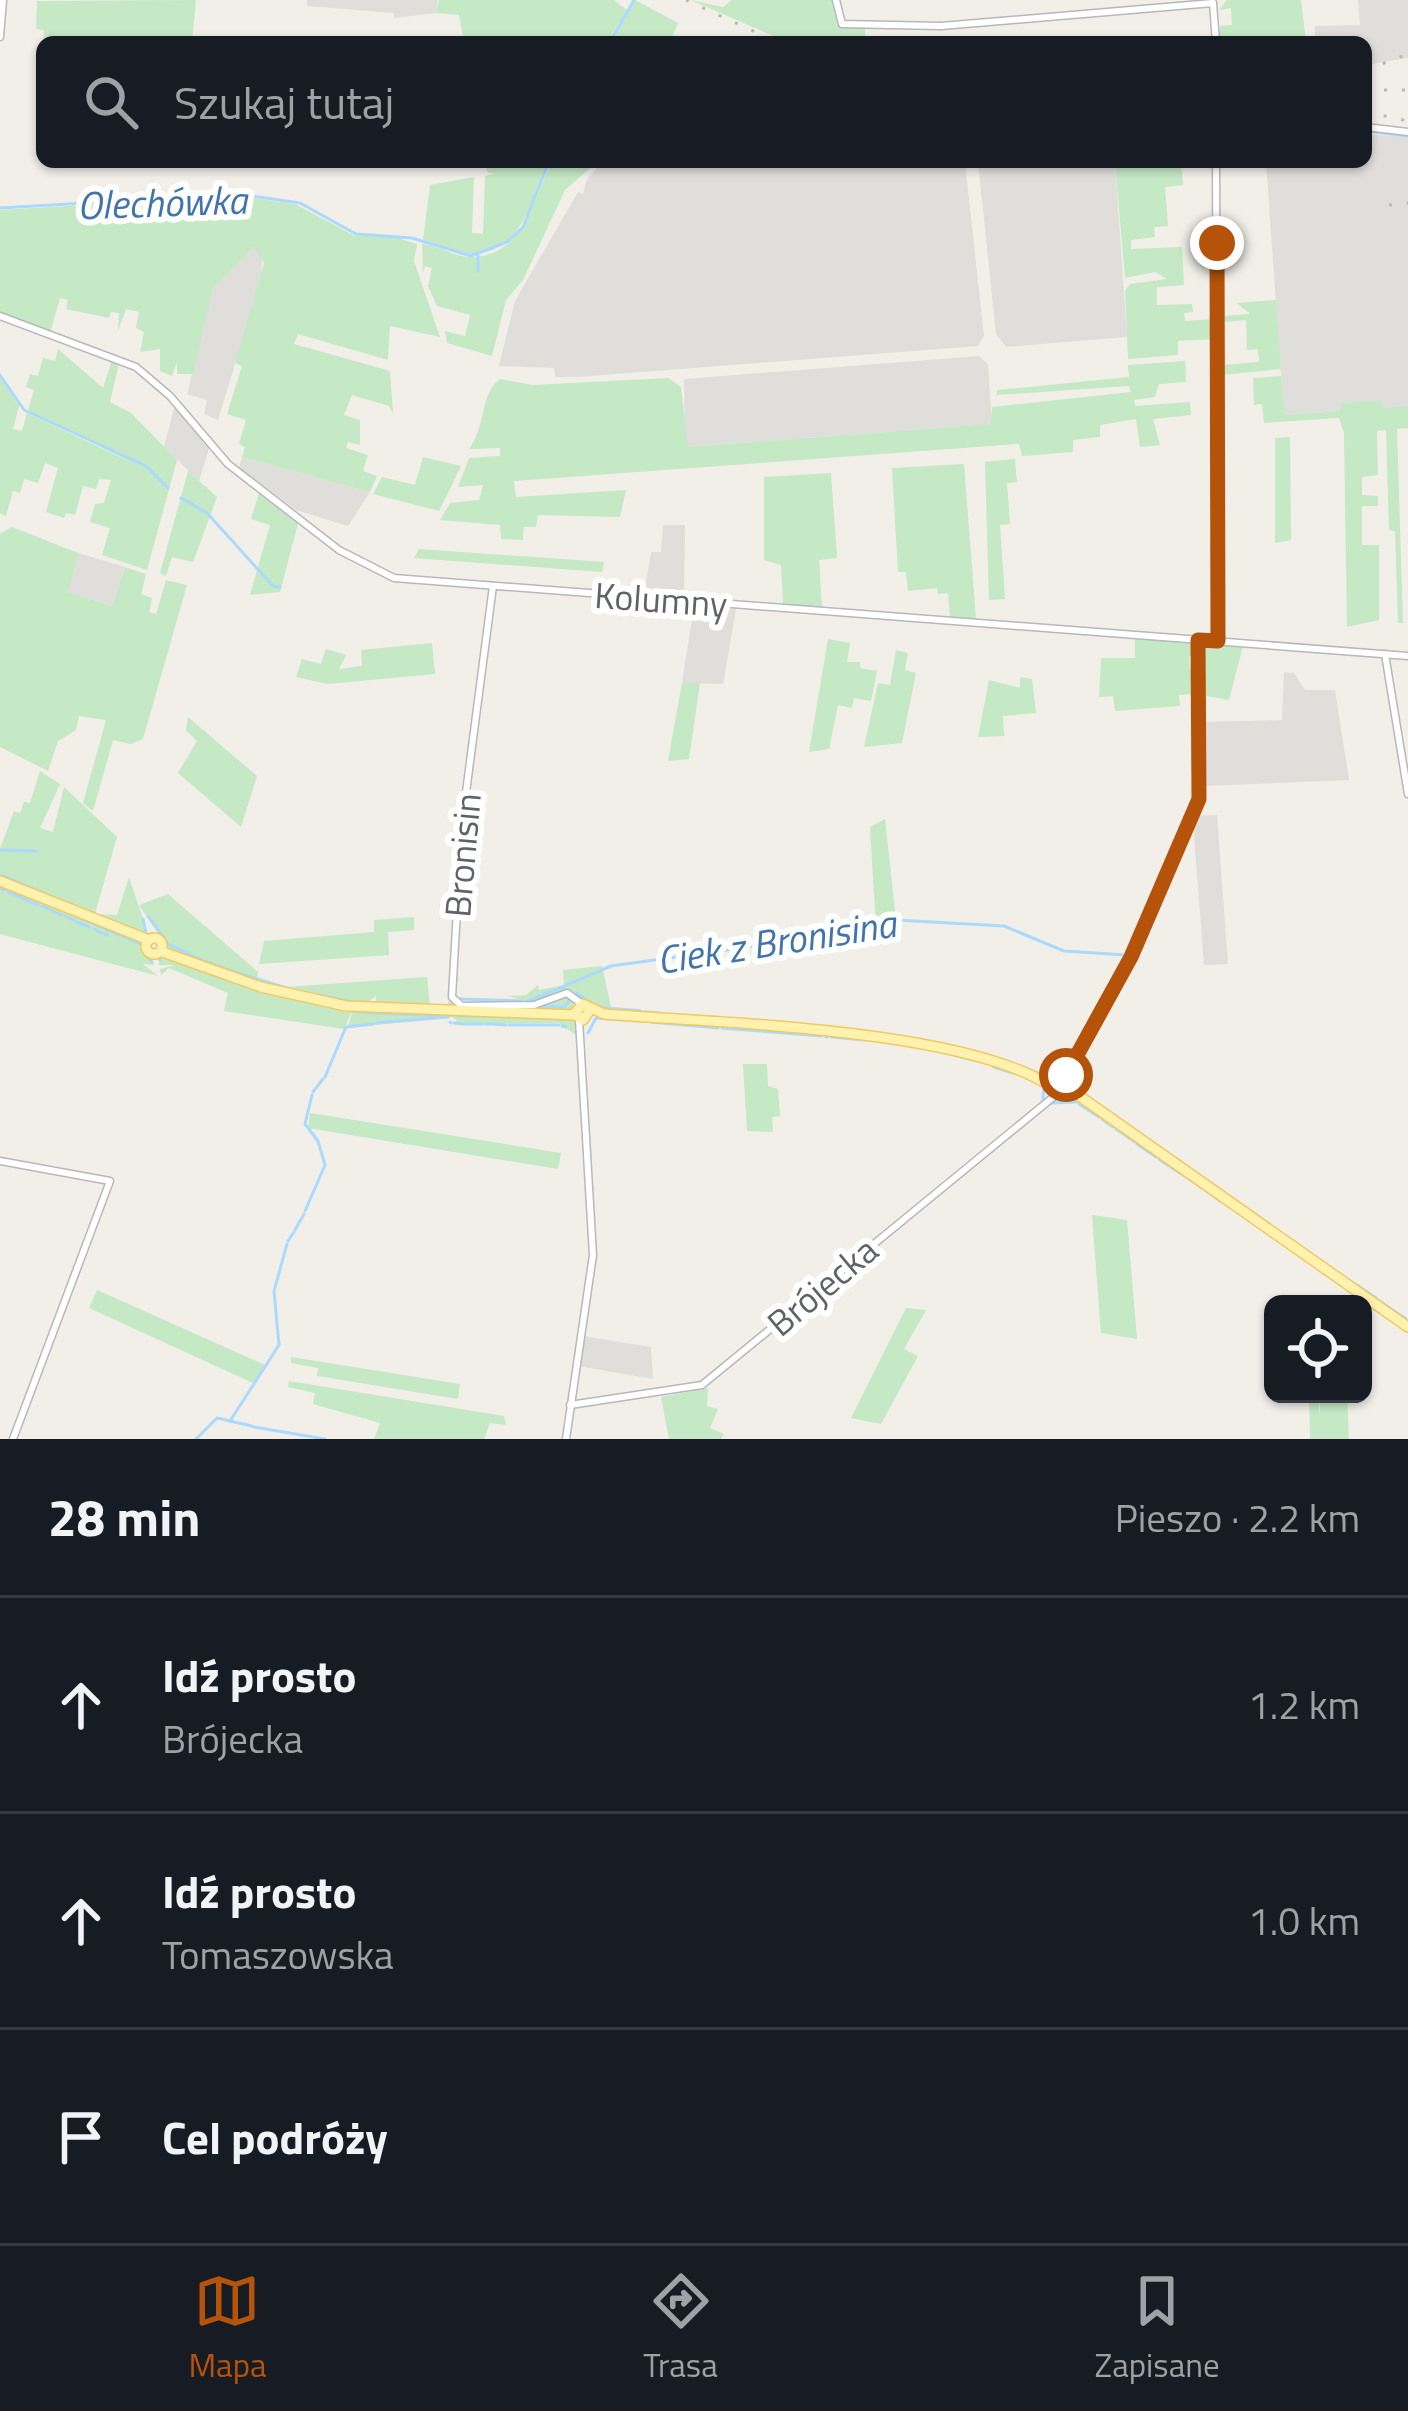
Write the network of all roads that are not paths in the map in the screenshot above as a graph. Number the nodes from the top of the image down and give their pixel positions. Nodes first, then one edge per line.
1 (3, 0) edge
2 (836, 0) edge
3 (1214, 5) edge
4 (1216, 36) edge
5 (0, 38) edge
6 (1372, 129) edge
7 (1408, 132) edge
8 (1216, 168) edge
9 (0, 316) edge
10 (493, 586) junction
11 (1198, 640) junction
12 (1218, 641) junction
13 (1384, 654) junction
14 (1408, 656) edge
15 (1408, 794) edge
16 (0, 881) edge
17 (581, 1013) junction
18 (1059, 1087) junction
19 (0, 1161) edge
20 (1408, 1327) edge
21 (570, 1405) junction
22 (566, 1437) edge
23 (13, 1439) edge

1 - 5 street
2 - 3 street
3 - 4 street
6 - 7 street
8 - 12 street
9 - 10 street, Kolumny
10 - 11 street, Kolumny
10 - 17 street, Bronisin
11 - 12 street, Kolumny
11 - 18 street
12 - 13 street, Kolumny
13 - 14 street, Kolumny
13 - 15 street
16 - 17 main road
17 - 18 main road
17 - 21 street
18 - 20 main road
18 - 21 street, Brójecka
19 - 23 street
21 - 22 street

